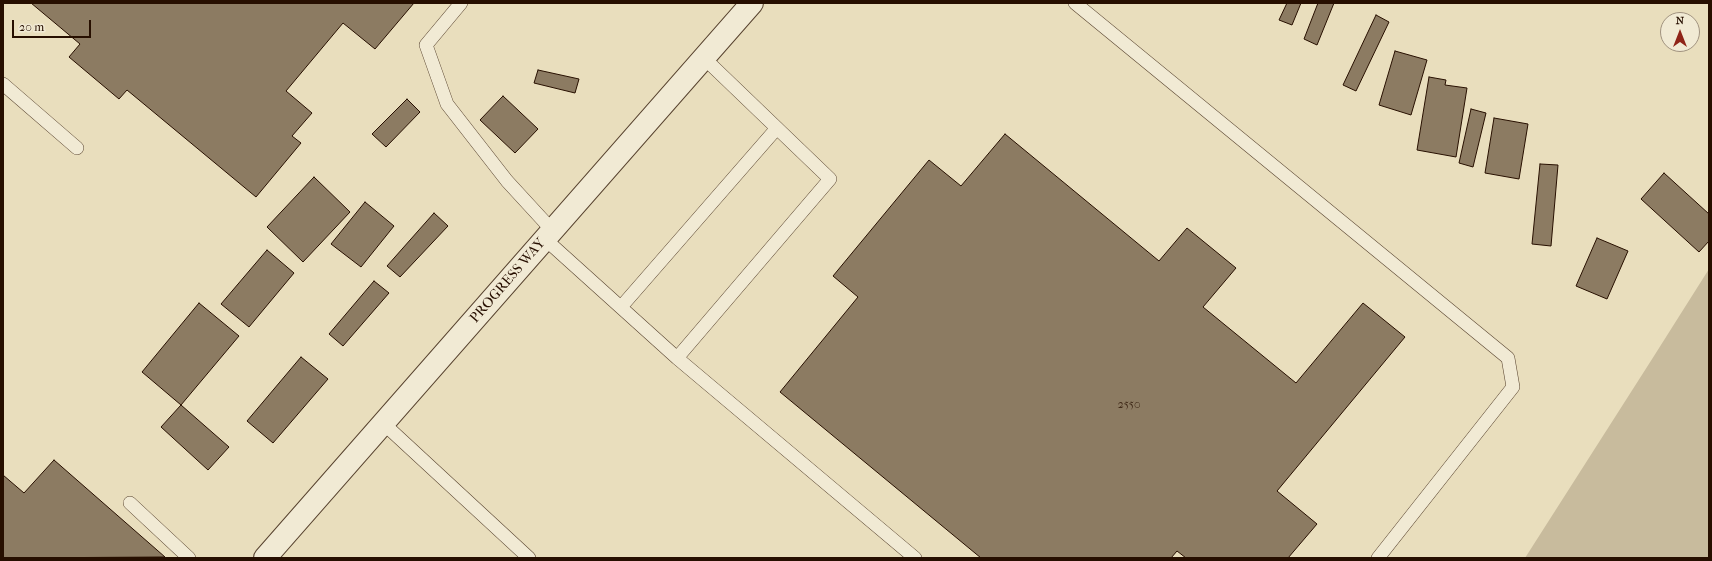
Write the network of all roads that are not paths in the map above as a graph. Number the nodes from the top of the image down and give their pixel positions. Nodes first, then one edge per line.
1 (461, 3) edge
2 (752, 3) edge
3 (1075, 3) edge
4 (704, 58) junction
5 (3, 84) edge
6 (777, 128) junction
7 (76, 148) dead end
8 (548, 235) junction
9 (621, 307) junction
10 (677, 358) junction
11 (383, 423) junction
12 (130, 503) dead end
13 (189, 558) edge
14 (265, 558) edge
15 (529, 558) edge
16 (915, 558) edge
17 (1378, 558) edge

1 - 8 lane
2 - 4 street, PROGRESS WAY
3 - 17 lane
4 - 6 lane
4 - 8 street, PROGRESS WAY
5 - 7 lane
6 - 9 lane
6 - 10 lane
8 - 9 lane
8 - 11 street, PROGRESS WAY
9 - 10 lane
10 - 16 lane
11 - 14 street, PROGRESS WAY
11 - 15 lane
12 - 13 lane

